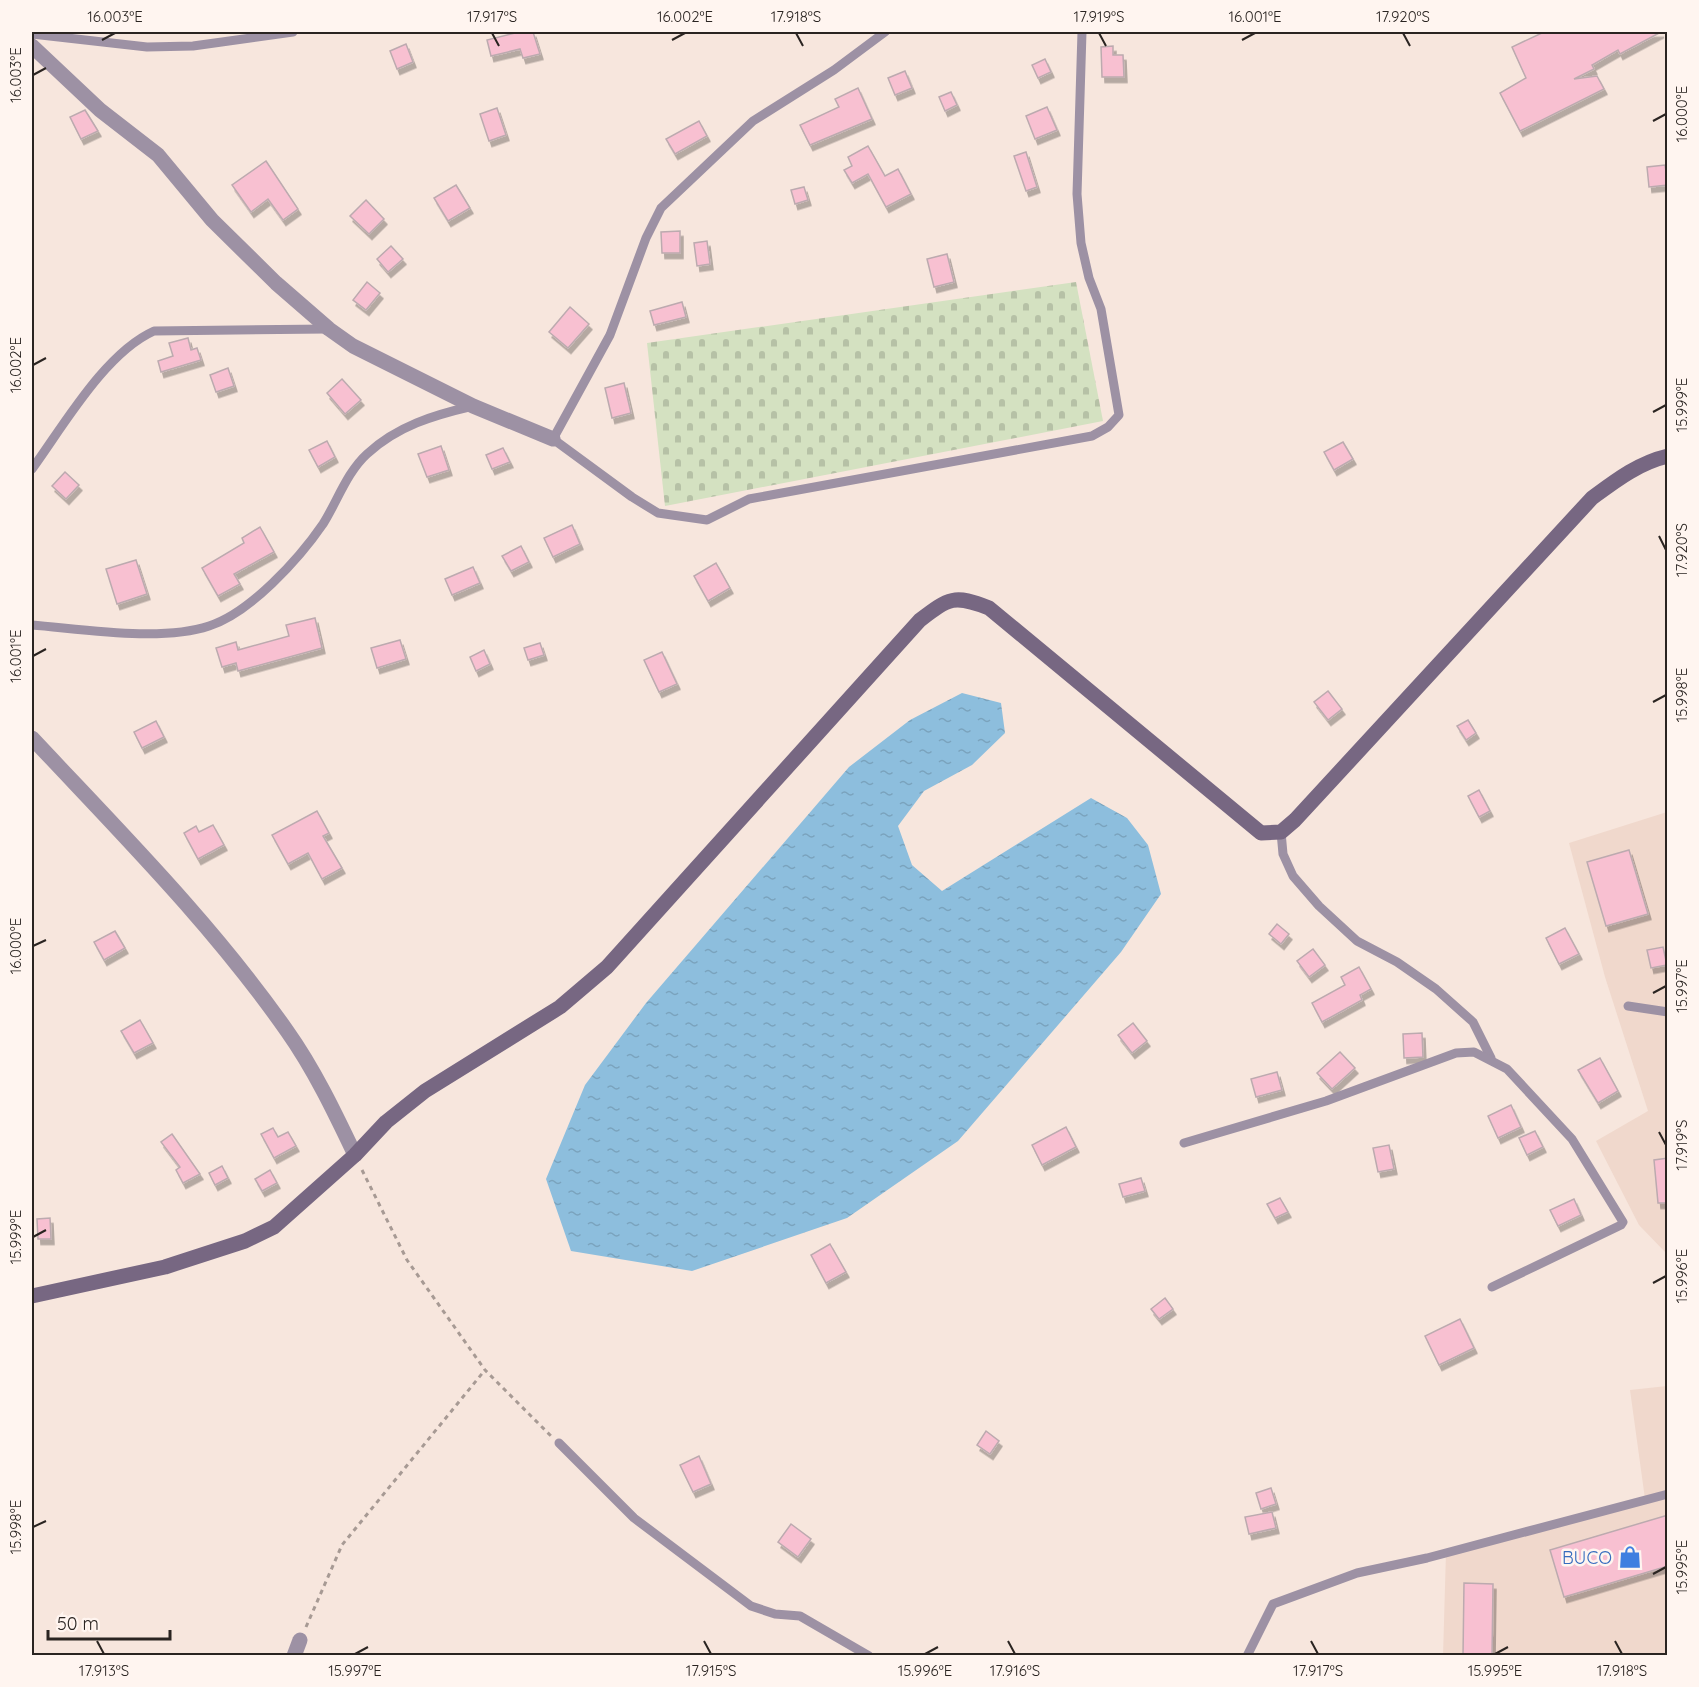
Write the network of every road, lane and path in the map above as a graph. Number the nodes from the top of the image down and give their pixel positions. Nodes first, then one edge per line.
1 (293, 32) edge
2 (885, 32) edge
3 (1082, 32) edge
4 (32, 34) edge
5 (32, 46) edge
6 (329, 328) junction
7 (473, 406) junction
8 (553, 439) junction
9 (1668, 456) edge
10 (32, 469) edge
11 (32, 626) edge
12 (32, 738) edge
13 (1281, 832) junction
14 (1628, 1006) dead end
15 (1668, 1012) edge
16 (1491, 1058) junction
17 (1184, 1143) dead end
18 (355, 1155) junction
19 (1492, 1287) dead end
20 (32, 1296) edge
21 (485, 1370) junction
22 (559, 1443) joint
23 (1668, 1494) edge
24 (300, 1640) joint
25 (294, 1656) edge
26 (869, 1656) edge
27 (1247, 1656) edge

1 - 4 lane
2 - 8 lane
3 - 8 lane
5 - 6 street
6 - 7 street
6 - 10 lane
7 - 8 street
7 - 11 lane
9 - 13 street
12 - 18 street
13 - 16 lane
13 - 18 street
14 - 15 lane
16 - 17 lane
16 - 19 lane
18 - 20 street
18 - 21 path
21 - 22 path
21 - 24 path
22 - 26 lane
23 - 27 lane
24 - 25 street

